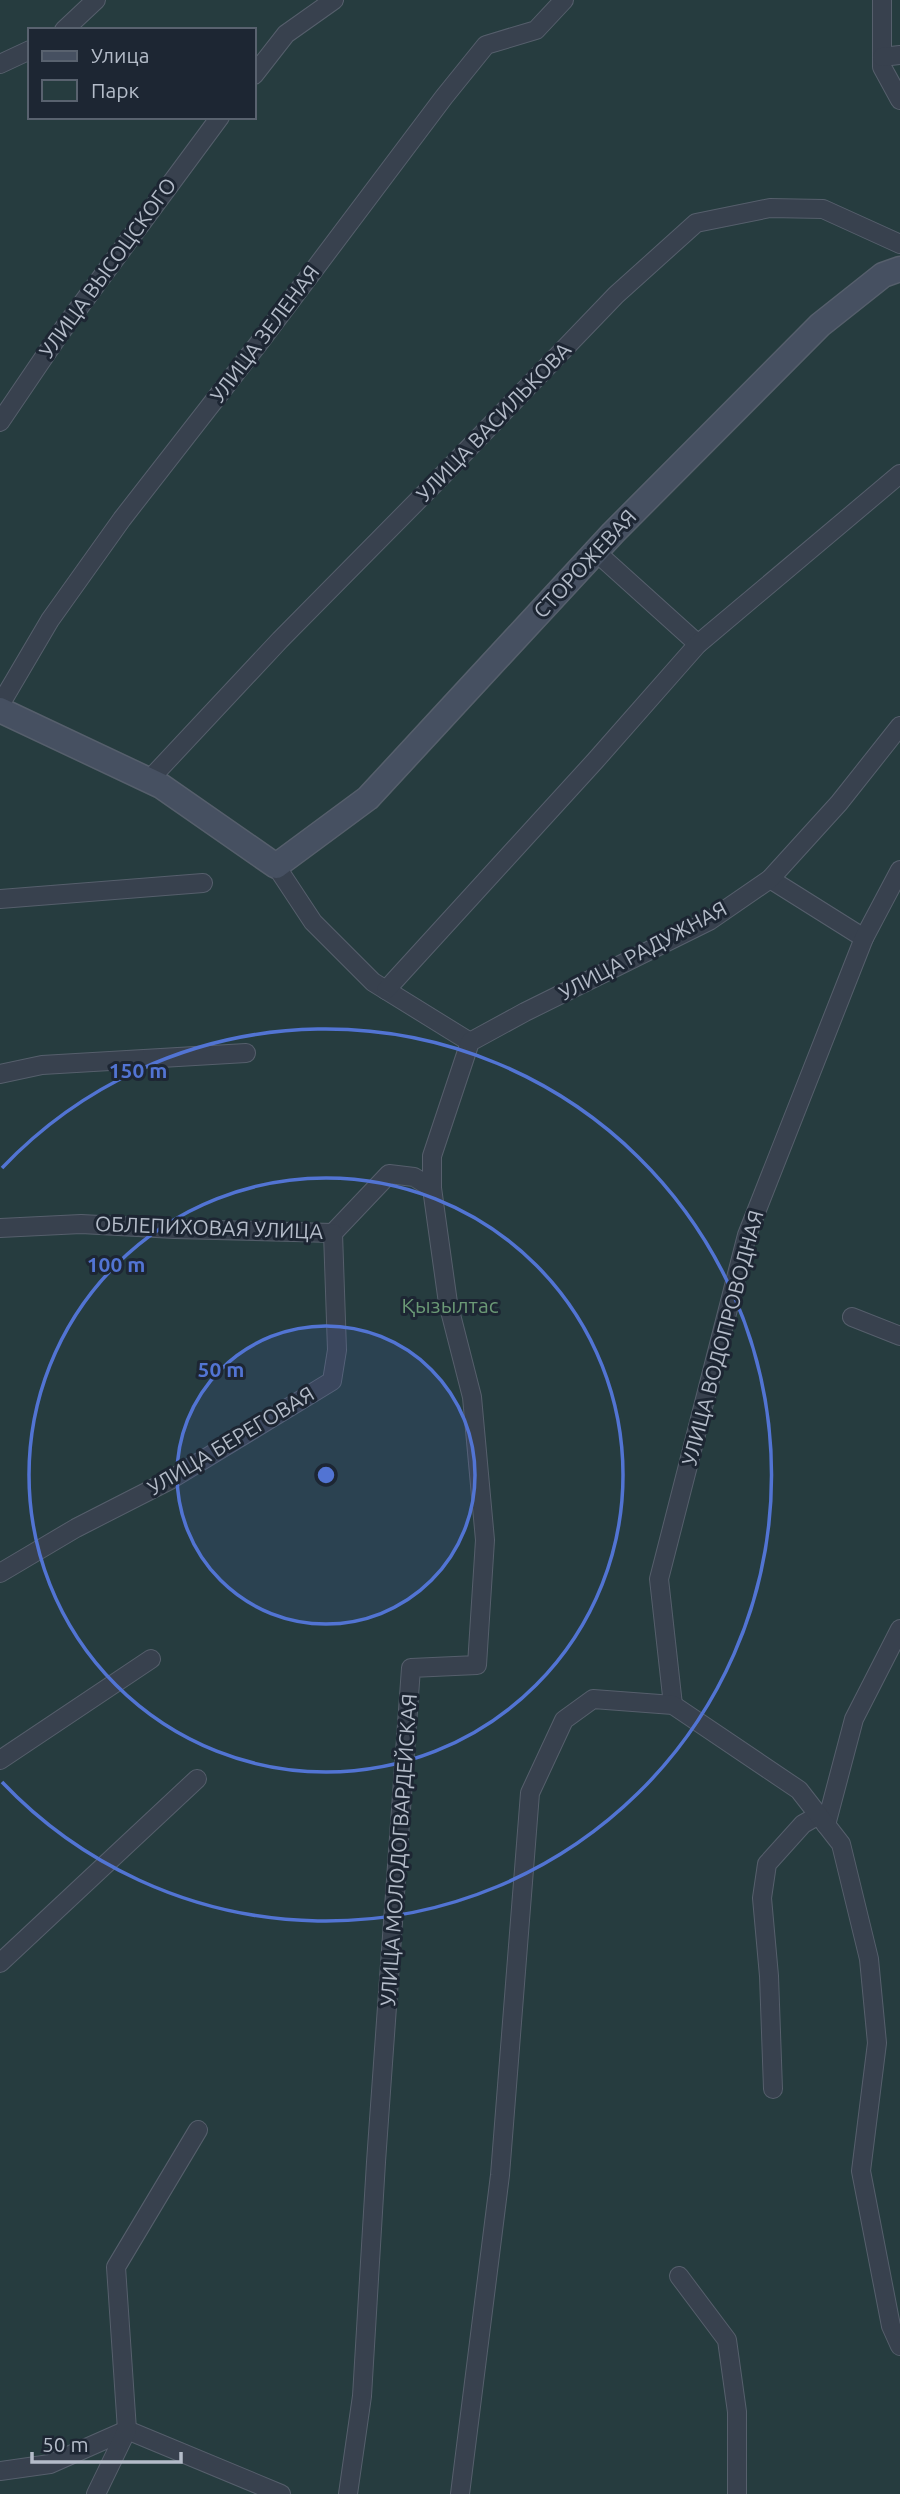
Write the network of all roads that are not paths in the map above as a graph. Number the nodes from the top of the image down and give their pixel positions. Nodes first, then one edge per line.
1 (96, 0) edge
2 (334, 0) edge
3 (564, 0) edge
4 (882, 0) edge
5 (66, 28) edge
6 (28, 51) edge
7 (891, 56) edge
8 (0, 64) edge
9 (256, 72) edge
10 (900, 100) edge
11 (219, 119) edge
12 (900, 244) edge
13 (900, 269) edge
14 (0, 422) edge
15 (900, 474) edge
16 (596, 552) junction
17 (698, 644) junction
18 (0, 708) edge
19 (900, 726) edge
20 (149, 780) junction
21 (276, 866) junction
22 (900, 870) edge
23 (770, 879) junction
24 (203, 883) dead end
25 (0, 899) edge
26 (863, 938) junction
27 (386, 990) junction
28 (470, 1042) junction
29 (246, 1053) dead end
30 (0, 1074) edge
31 (432, 1188) junction
32 (0, 1228) edge
33 (333, 1233) junction
34 (852, 1317) dead end
35 (900, 1336) edge
36 (0, 1573) edge
37 (900, 1629) edge
38 (151, 1659) dead end
39 (673, 1705) junction
40 (0, 1759) edge
41 (197, 1779) dead end
42 (822, 1820) junction
43 (0, 1964) edge
44 (773, 2089) dead end
45 (198, 2130) dead end
46 (680, 2276) dead end
47 (893, 2298) edge
48 (900, 2346) edge
49 (127, 2430) junction
50 (0, 2471) edge
51 (96, 2494) edge
52 (281, 2494) edge
53 (348, 2494) edge
54 (460, 2494) edge
55 (737, 2494) edge

1 - 5 street
2 - 9 street
3 - 18 street, УЛИЦА ЗЕЛЕНАЯ
4 - 7 street
6 - 8 street
7 - 10 street
11 - 14 street, УЛИЦА ВЫСОЦСКОГО
12 - 20 street, УЛИЦА ВАСИЛЬКОВА
13 - 16 street, СТОРОЖЕВАЯ
15 - 17 street
16 - 17 street
16 - 21 street, СТОРОЖЕВАЯ
17 - 27 street
18 - 20 street
19 - 23 street, УЛИЦА РАДУЖНАЯ
20 - 21 street
21 - 27 street
22 - 26 street, УЛИЦА ВОДОПРОВОДНАЯ
23 - 26 street
23 - 28 street, УЛИЦА РАДУЖНАЯ
24 - 25 street
26 - 39 street, УЛИЦА ВОДОПРОВОДНАЯ
27 - 28 street
28 - 31 street
29 - 30 street
31 - 33 street, ОБЛЕПИХОВАЯ УЛИЦА
31 - 53 street, УЛИЦА МОЛОДОГВАРДЕЙСКАЯ
32 - 33 street, ОБЛЕПИХОВАЯ УЛИЦА
33 - 36 street, УЛИЦА БЕРЕГОВАЯ
34 - 35 street
37 - 42 street
38 - 40 street
39 - 42 street
39 - 54 street
41 - 43 street
42 - 44 street
42 - 47 street
45 - 49 street
46 - 55 street
47 - 48 street
49 - 50 street
49 - 51 street
49 - 52 street

